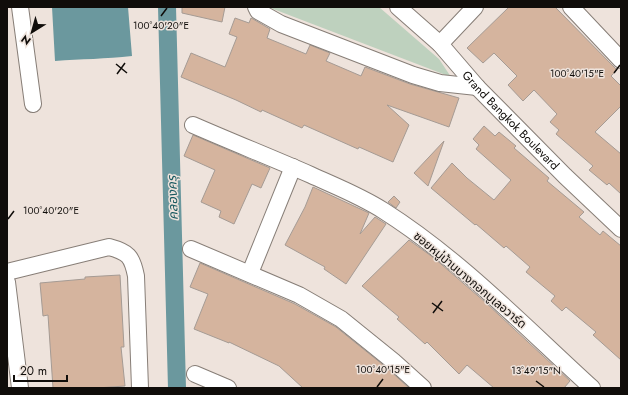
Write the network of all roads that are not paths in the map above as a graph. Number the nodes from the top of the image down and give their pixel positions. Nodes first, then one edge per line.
1 (20, 7) edge
2 (256, 7) edge
3 (398, 7) edge
4 (475, 7) edge
5 (571, 7) edge
6 (440, 44) junction
7 (621, 60) edge
8 (477, 87) junction
9 (33, 104) dead end
10 (193, 125) dead end
11 (293, 167) junction
12 (621, 229) edge
13 (191, 249) dead end
14 (7, 272) edge
15 (250, 273) junction
16 (7, 282) edge
17 (195, 374) dead end
18 (20, 388) edge
19 (140, 388) edge
20 (228, 388) edge
21 (423, 388) edge
22 (592, 388) edge

1 - 9 street
2 - 8 street
3 - 6 street, Grand Bangkok Boulevard
4 - 6 street
5 - 7 street
6 - 8 street, Grand Bangkok Boulevard
8 - 12 street, Grand Bangkok Boulevard
10 - 11 street, ซอยหมู่บ้านบางกอกบูเลอวาร์ด
11 - 15 street
11 - 22 street, ซอยหมู่บ้านบางกอกบูเลอวาร์ด
13 - 15 street
14 - 19 street
15 - 21 street
16 - 18 street
17 - 20 street

